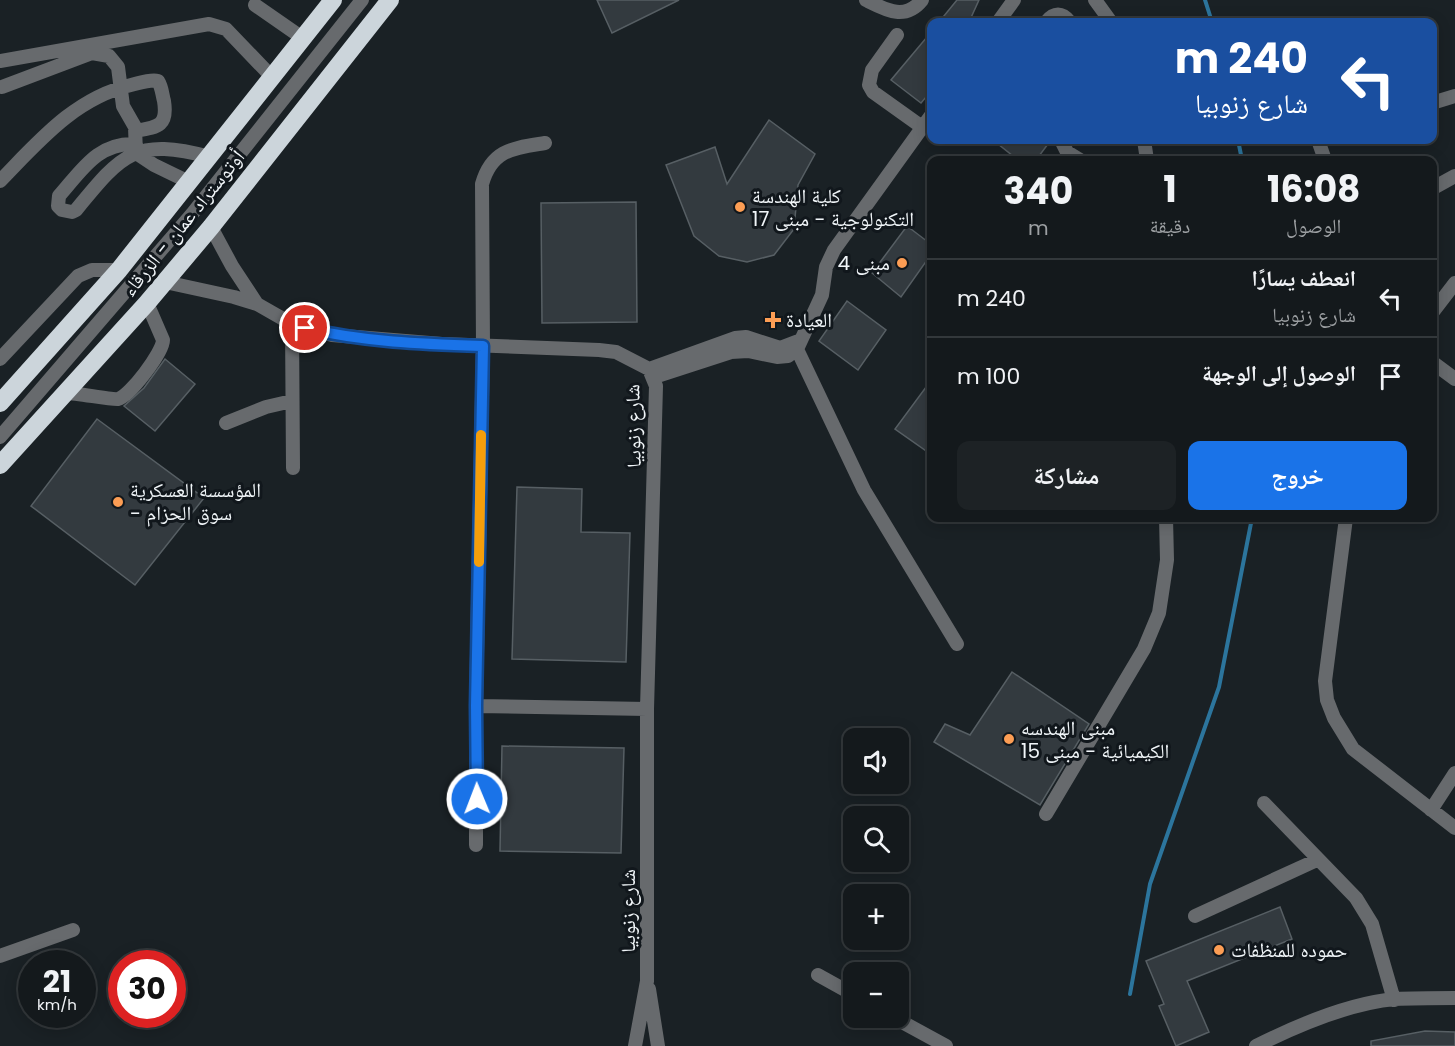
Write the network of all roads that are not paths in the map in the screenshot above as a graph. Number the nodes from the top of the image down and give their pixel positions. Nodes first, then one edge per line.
1 (333, 0) edge
2 (354, 0) edge
3 (362, 0) edge
4 (390, 0) edge
5 (866, 0) edge
6 (922, 0) edge
7 (1014, 0) edge
8 (1095, 0) edge
9 (255, 4) dead end
10 (1001, 18) edge
11 (1050, 18) edge
12 (1067, 18) edge
13 (1108, 18) edge
14 (897, 35) dead end
15 (304, 39) junction
16 (0, 61) edge
17 (273, 78) junction
18 (2, 87) dead end
19 (121, 88) junction
20 (1455, 96) edge
21 (1437, 101) edge
22 (927, 120) edge
23 (922, 127) junction
24 (136, 143) junction
25 (545, 143) dead end
26 (1063, 144) edge
27 (1074, 156) edge
28 (210, 157) junction
29 (1455, 176) edge
30 (0, 181) edge
31 (189, 182) junction
32 (1437, 186) edge
33 (211, 227) junction
34 (119, 270) junction
35 (165, 282) junction
36 (1455, 283) edge
37 (1437, 302) edge
38 (147, 303) junction
39 (257, 304) junction
40 (292, 324) junction
41 (798, 344) junction
42 (483, 346) junction
43 (0, 359) edge
44 (1437, 366) edge
45 (651, 373) junction
46 (1455, 379) edge
47 (66, 393) junction
48 (292, 401) junction
49 (0, 403) edge
50 (226, 423) dead end
51 (0, 428) edge
52 (0, 437) edge
53 (0, 465) edge
54 (293, 468) dead end
55 (1166, 522) edge
56 (1345, 522) edge
57 (957, 644) dead end
58 (476, 706) junction
59 (647, 709) junction
60 (1455, 773) edge
61 (1264, 803) dead end
62 (1431, 810) junction
63 (1046, 814) dead end
64 (1455, 828) edge
65 (476, 845) dead end
66 (1317, 860) junction
67 (1195, 916) dead end
68 (73, 930) dead end
69 (0, 956) edge
70 (818, 975) dead end
71 (647, 981) junction
72 (843, 989) edge
73 (1455, 998) edge
74 (1394, 1000) junction
75 (909, 1026) edge
76 (635, 1046) edge
77 (658, 1046) edge
78 (946, 1046) edge
79 (1256, 1046) edge

1 - 15 highway, أوتوستراد عمان - الزرقاء
2 - 51 street
3 - 52 street
4 - 33 highway, أوتوستراد عمان - الزرقاء
5 - 6 street
7 - 10 street
8 - 13 street
9 - 15 street
11 - 12 street
14 - 23 street
15 - 17 highway, أوتوستراد عمان - الزرقاء
16 - 17 street
17 - 28 highway, أوتوستراد عمان - الزرقاء
18 - 19 street
19 - 24 street
19 - 24 street
19 - 30 street
20 - 21 street
22 - 23 street
23 - 41 street
24 - 24 street
24 - 28 street
24 - 31 street
25 - 42 street
26 - 27 street
28 - 31 highway, أوتوستراد عمان - الزرقاء
29 - 32 street
31 - 34 highway, أوتوستراد عمان - الزرقاء
33 - 35 highway, أوتوستراد عمان - الزرقاء
33 - 39 street
34 - 43 street
34 - 49 highway, أوتوستراد عمان - الزرقاء
35 - 38 highway, أوتوستراد عمان - الزرقاء
35 - 39 street, شارع زنوبيا
36 - 37 street
38 - 47 highway, أوتوستراد عمان - الزرقاء
38 - 47 street
39 - 40 street, شارع زنوبيا
40 - 42 street, شارع زنوبيا
40 - 48 street
41 - 45 street
41 - 57 street
42 - 45 street, شارع زنوبيا
42 - 58 street
44 - 46 street
45 - 59 street, شارع زنوبيا
47 - 53 highway, أوتوستراد عمان - الزرقاء
48 - 50 street
48 - 54 street
55 - 63 street
56 - 62 street
58 - 59 street
58 - 65 street
59 - 71 street, شارع زنوبيا
60 - 62 street
61 - 66 street
62 - 64 street
66 - 67 street
66 - 74 street
68 - 69 street
70 - 72 street
71 - 76 street, شارع زنوبيا
71 - 77 street, شارع زنوبيا
73 - 74 street
74 - 79 street
75 - 78 street

